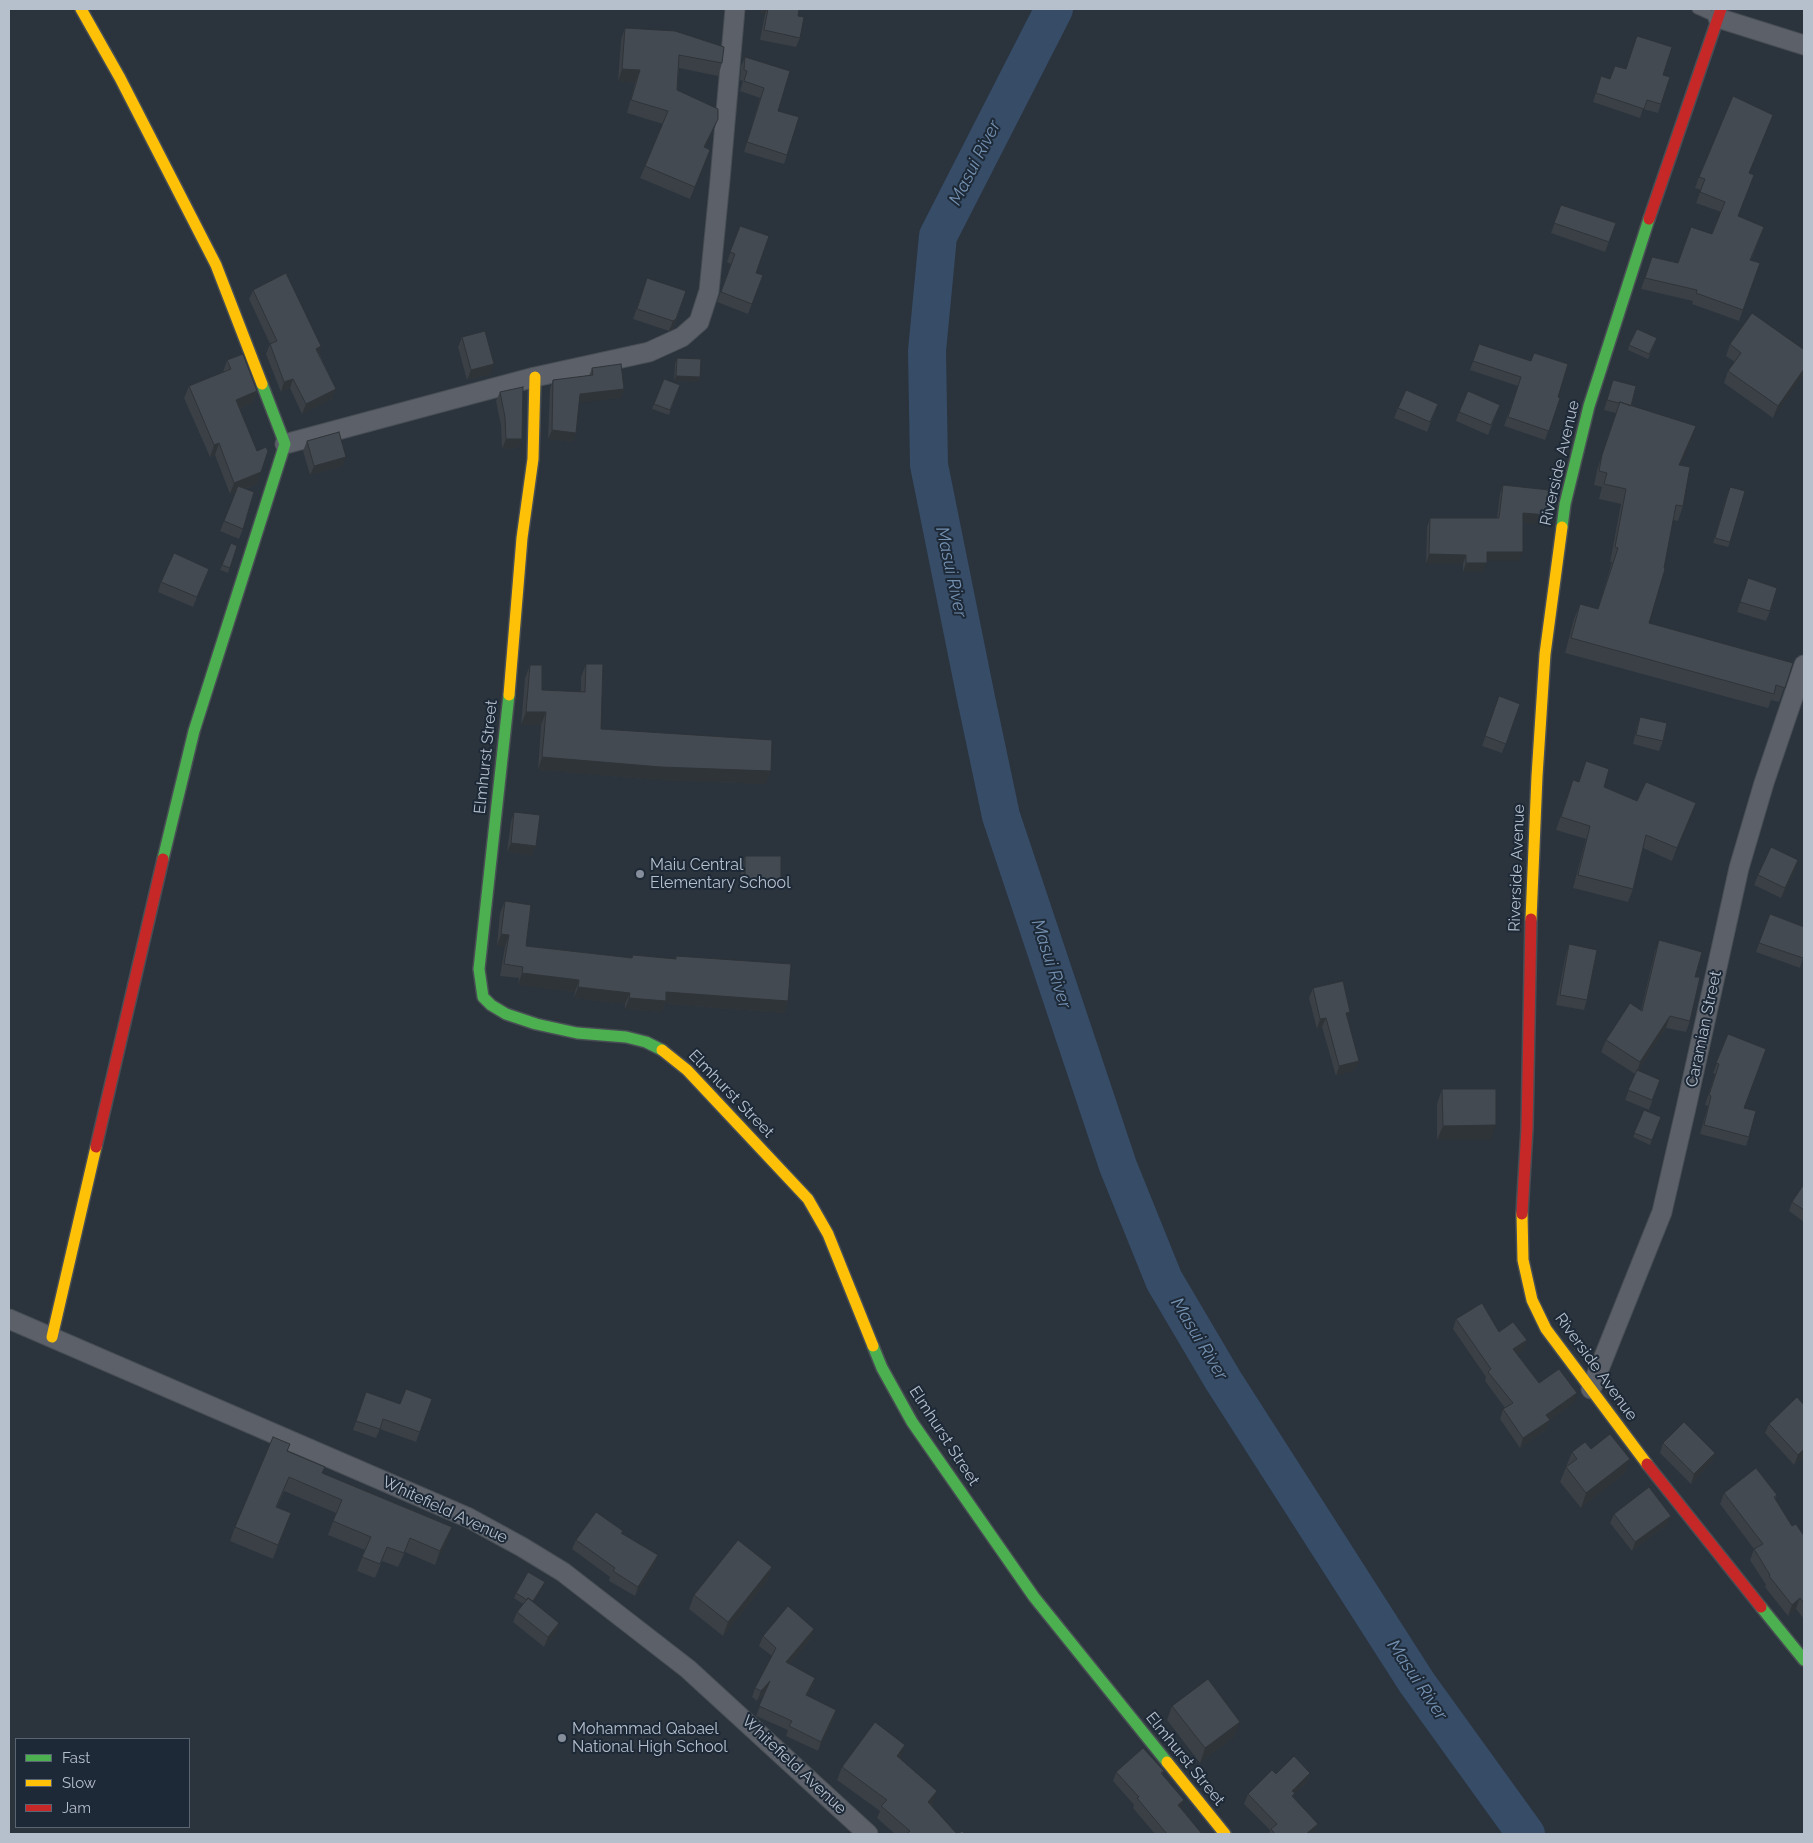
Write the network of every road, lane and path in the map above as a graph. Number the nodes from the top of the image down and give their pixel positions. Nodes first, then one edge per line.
1 (81, 9) edge
2 (734, 9) edge
3 (1696, 9) edge
4 (1719, 14) edge
5 (1804, 44) edge
6 (535, 377) junction
7 (285, 444) junction
8 (1804, 665) edge
9 (9, 1319) edge
10 (52, 1337) junction
11 (1591, 1389) junction
12 (1804, 1660) edge
13 (868, 1834) edge
14 (1225, 1834) edge

1 - 7 street
2 - 6 street
3 - 4 lane
4 - 5 street
4 - 11 street, Riverside Avenue
6 - 7 street
6 - 14 street, Elmhurst Street
7 - 10 street
8 - 11 street, Caramian Street
9 - 10 street, Whitefield Avenue
10 - 13 street, Whitefield Avenue
11 - 12 street, Riverside Avenue

